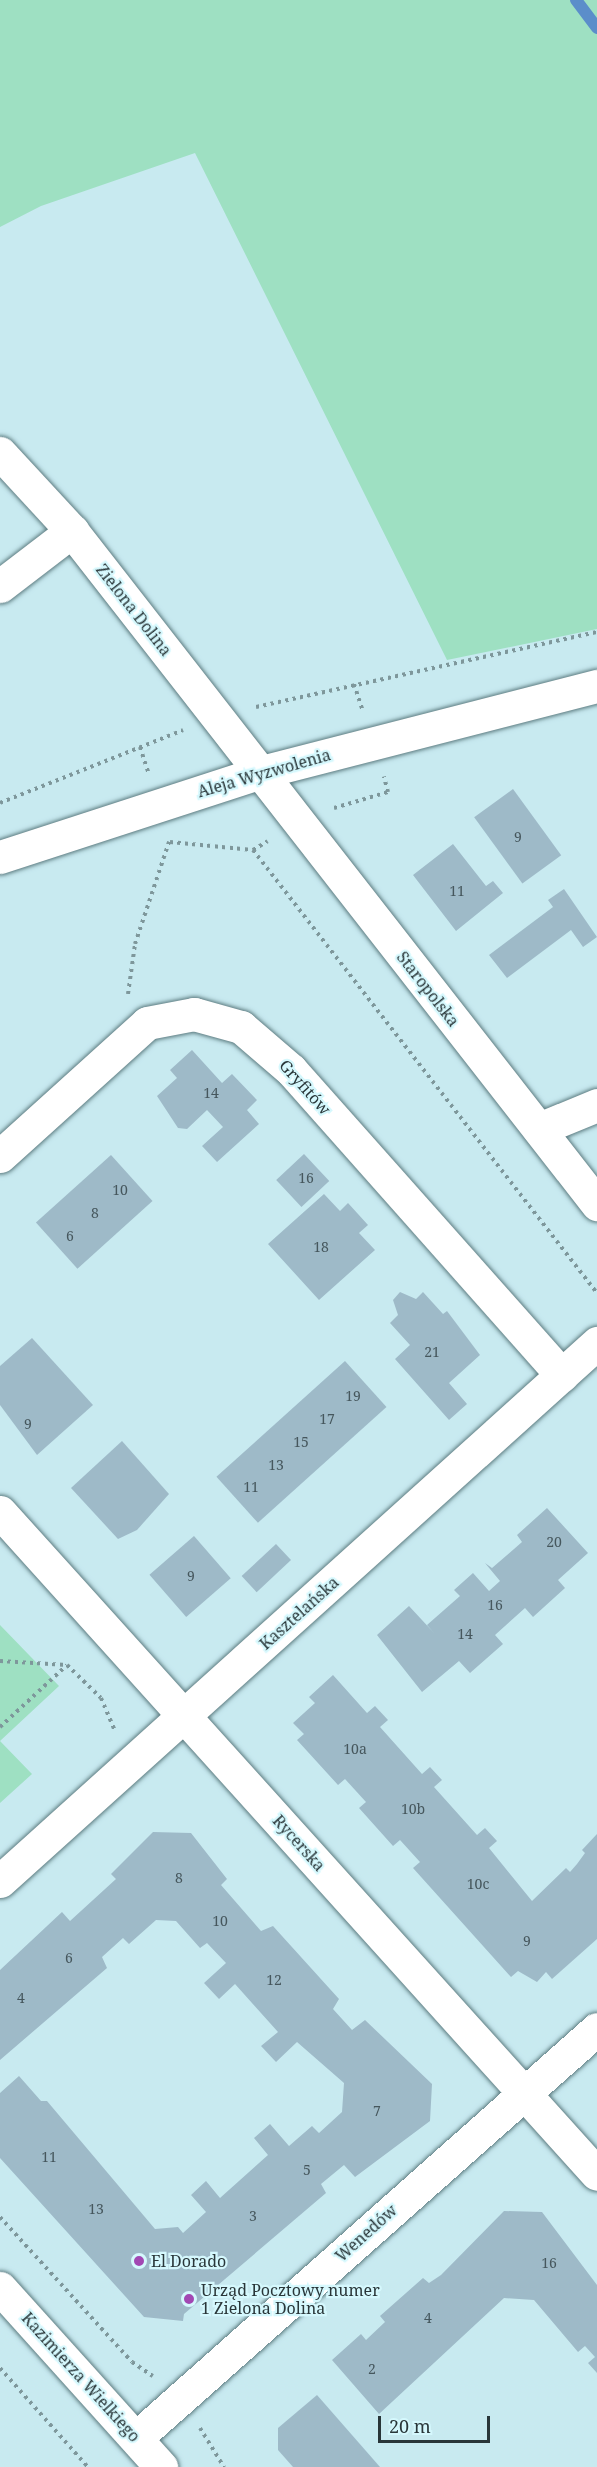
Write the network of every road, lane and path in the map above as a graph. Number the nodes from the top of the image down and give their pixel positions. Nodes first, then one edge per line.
1 (0, 453) edge
2 (72, 531) junction
3 (0, 586) edge
4 (597, 632) edge
5 (597, 686) edge
6 (597, 699) edge
7 (532, 703) junction
8 (217, 716) junction
9 (140, 747) junction
10 (262, 772) junction
11 (0, 803) edge
12 (158, 805) junction
13 (169, 842) junction
14 (0, 857) edge
15 (120, 1042) junction
16 (597, 1105) edge
17 (539, 1130) junction
18 (0, 1156) edge
19 (597, 1204) edge
20 (597, 1293) edge
21 (597, 1343) edge
22 (562, 1375) junction
23 (0, 1512) edge
24 (0, 1661) edge
25 (67, 1665) junction
26 (184, 1717) junction
27 (0, 1727) edge
28 (139, 1758) junction
29 (0, 1881) edge
30 (597, 2028) edge
31 (524, 2093) junction
32 (597, 2174) edge
33 (0, 2217) edge
34 (0, 2288) edge
35 (0, 2368) edge
36 (178, 2401) junction
37 (136, 2438) junction
38 (88, 2467) edge
39 (161, 2467) edge
40 (224, 2467) edge

1 - 2 street, Zielona Dolina
2 - 3 street
2 - 8 street, Zielona Dolina
4 - 8 path
5 - 7 street, Aleja Wyzwolenia
6 - 7 street, Aleja Wyzwolenia
7 - 10 street, Aleja Wyzwolenia
8 - 9 path
8 - 10 street, Zielona Dolina
9 - 11 path
9 - 12 path
10 - 12 street, Aleja Wyzwolenia
10 - 17 street, Staropolska
12 - 13 path
12 - 14 street, Aleja Wyzwolenia
13 - 15 path
13 - 20 path
15 - 18 street, Gryfitów
15 - 22 street, Gryfitów
16 - 17 street
17 - 19 street, Staropolska
21 - 22 street, Kasztelańska
22 - 26 street, Kasztelańska
23 - 26 street, Rycerska
24 - 25 path
25 - 27 path
25 - 28 path
26 - 28 street, Kasztelańska
26 - 31 street, Rycerska
28 - 29 street, Kasztelańska
30 - 31 street, Wenedów
31 - 32 street, Rycerska
31 - 36 street, Wenedów
33 - 36 path
34 - 37 street, Kazimierza Wielkiego
35 - 38 path
36 - 37 street, Wenedów
36 - 40 path
37 - 39 street, Kazimierza Wielkiego

